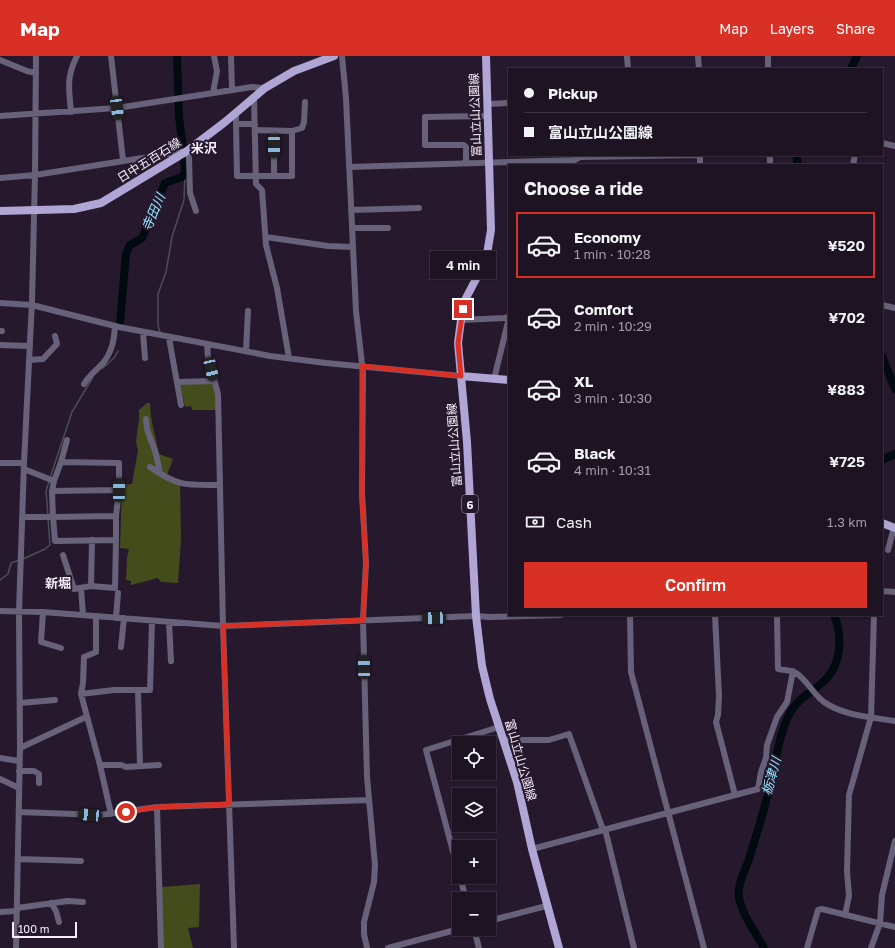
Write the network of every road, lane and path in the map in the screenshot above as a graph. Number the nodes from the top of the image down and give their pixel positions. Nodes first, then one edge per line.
1 (36, 56) edge
2 (77, 56) edge
3 (111, 56) edge
4 (214, 56) edge
5 (231, 56) edge
6 (334, 56) edge
7 (342, 56) edge
8 (486, 56) edge
9 (627, 56) edge
10 (698, 56) edge
11 (768, 56) edge
12 (0, 60) edge
13 (628, 68) edge
14 (699, 68) edge
15 (768, 68) edge
16 (36, 73) junction
17 (265, 88) junction
18 (232, 90) junction
19 (213, 92) junction
20 (254, 97) junction
21 (305, 102) dead end
22 (508, 103) edge
23 (487, 104) junction
24 (117, 108) junction
25 (71, 112) junction
26 (236, 113) junction
27 (36, 114) junction
28 (0, 116) edge
29 (488, 116) junction
30 (236, 124) junction
31 (255, 127) junction
32 (274, 131) junction
33 (292, 131) junction
34 (883, 143) edge
35 (895, 146) edge
36 (187, 151) junction
37 (630, 156) edge
38 (123, 160) junction
39 (489, 162) junction
40 (466, 163) junction
41 (350, 167) junction
42 (35, 175) junction
43 (256, 176) junction
44 (274, 176) junction
45 (0, 178) edge
46 (419, 208) dead end
47 (35, 210) junction
48 (351, 210) junction
49 (0, 211) edge
50 (196, 211) dead end
51 (352, 228) junction
52 (388, 228) dead end
53 (266, 237) junction
54 (353, 247) junction
55 (0, 303) edge
56 (32, 305) junction
57 (883, 306) edge
58 (895, 308) edge
59 (248, 311) dead end
60 (508, 318) edge
61 (461, 320) junction
62 (508, 322) edge
63 (116, 327) junction
64 (144, 332) junction
65 (55, 336) dead end
66 (170, 338) junction
67 (207, 344) junction
68 (0, 345) edge
69 (30, 346) junction
70 (246, 351) junction
71 (145, 358) dead end
72 (289, 358) junction
73 (29, 360) junction
74 (362, 366) junction
75 (461, 376) junction
76 (494, 379) junction
77 (508, 380) edge
78 (214, 381) junction
79 (177, 382) junction
80 (84, 384) dead end
81 (181, 406) dead end
82 (146, 419) dead end
83 (67, 440) dead end
84 (60, 462) junction
85 (0, 463) edge
86 (24, 466) junction
87 (150, 467) dead end
88 (160, 473) junction
89 (54, 481) junction
90 (220, 485) junction
91 (119, 490) junction
92 (52, 491) junction
93 (116, 516) junction
94 (22, 518) junction
95 (53, 518) junction
96 (883, 523) edge
97 (894, 528) edge
98 (92, 540) junction
99 (116, 540) junction
100 (888, 550) dead end
101 (63, 555) dead end
102 (91, 586) junction
103 (81, 588) junction
104 (883, 591) edge
105 (895, 592) edge
106 (118, 593) dead end
107 (0, 611) edge
108 (19, 612) junction
109 (43, 612) junction
110 (83, 615) junction
111 (96, 616) junction
112 (476, 616) junction
113 (538, 616) edge
114 (630, 616) edge
115 (715, 616) edge
116 (777, 616) edge
117 (874, 616) edge
118 (116, 618) junction
119 (124, 618) junction
120 (363, 620) junction
121 (152, 621) junction
122 (169, 622) junction
123 (223, 626) junction
124 (121, 647) dead end
125 (61, 648) dead end
126 (171, 661) dead end
127 (793, 671) junction
128 (138, 690) junction
129 (81, 694) junction
130 (55, 700) dead end
131 (20, 703) junction
132 (86, 717) junction
133 (871, 717) junction
134 (895, 721) edge
135 (499, 727) junction
136 (503, 740) junction
137 (20, 748) junction
138 (0, 758) edge
139 (19, 761) junction
140 (100, 765) junction
141 (159, 765) dead end
142 (140, 766) junction
143 (19, 771) junction
144 (0, 779) edge
145 (39, 783) dead end
146 (19, 788) junction
147 (735, 795) junction
148 (369, 800) junction
149 (229, 804) junction
150 (157, 807) junction
151 (19, 812) junction
152 (668, 813) junction
153 (111, 814) junction
154 (604, 830) junction
155 (895, 841) edge
156 (452, 848) edge
157 (532, 850) junction
158 (18, 858) junction
159 (81, 861) dead end
160 (83, 902) dead end
161 (51, 903) junction
162 (546, 906) junction
163 (17, 909) junction
164 (0, 912) edge
165 (845, 914) junction
166 (496, 919) edge
167 (59, 922) dead end
168 (880, 923) junction
169 (895, 926) edge
170 (452, 931) edge
171 (476, 936) edge
172 (16, 948) edge
173 (161, 948) edge
174 (234, 948) edge
175 (367, 948) edge
176 (388, 948) edge
177 (479, 948) edge
178 (559, 948) edge
179 (634, 948) edge
180 (704, 948) edge
181 (807, 948) edge
182 (871, 948) edge

1 - 16 street
2 - 25 street
3 - 24 street
4 - 19 street
5 - 18 street
6 - 17 main road, 日中五百石線
7 - 41 street
8 - 23 main road, 富山立山公園線 / 6
9 - 13 street
10 - 14 street
11 - 15 street
12 - 16 street
16 - 27 street
17 - 18 street
17 - 20 main road, 日中五百石線
18 - 19 street
19 - 24 street
20 - 26 main road, 日中五百石線
20 - 31 street
21 - 33 street
22 - 23 street
23 - 29 main road, 富山立山公園線 / 6
24 - 25 street
24 - 38 street
25 - 27 street
26 - 30 street
26 - 36 main road, 日中五百石線
27 - 28 street
27 - 42 street
29 - 39 main road, 富山立山公園線 / 6
29 - 40 street
30 - 31 street
30 - 43 street
31 - 32 street
31 - 43 street
32 - 33 street
32 - 44 street
33 - 44 street
34 - 35 street
36 - 38 street
36 - 47 main road, 日中五百石線
36 - 50 street
37 - 39 street
38 - 42 street
39 - 40 street
39 - 61 main road, 富山立山公園線 / 6
40 - 41 street
41 - 48 street
42 - 45 street
42 - 47 street
43 - 44 street
43 - 53 street
46 - 48 street
47 - 49 main road, 日中五百石線
47 - 56 street
48 - 51 street
51 - 52 street
51 - 54 street
53 - 54 street
53 - 72 street
54 - 74 street
55 - 56 street
56 - 63 street
56 - 69 street
57 - 58 street
59 - 70 street
60 - 61 street
61 - 75 main road, 富山立山公園線 / 6
62 - 76 street
63 - 64 street
63 - 80 street
64 - 66 street
64 - 71 street
65 - 73 street
66 - 67 street
66 - 79 street
67 - 70 street
67 - 78 street
68 - 69 street
69 - 73 street
70 - 72 street
72 - 74 street
73 - 86 street
74 - 75 street
74 - 120 street
75 - 76 main road
75 - 112 main road, 富山立山公園線 / 6
76 - 77 main road
78 - 79 street
78 - 90 street
79 - 81 street
82 - 88 street
83 - 84 street
84 - 89 street
84 - 91 street
85 - 86 street
86 - 89 street
86 - 94 street
87 - 88 street
88 - 90 street
89 - 92 street
90 - 123 street
91 - 92 street
91 - 93 street
92 - 95 street
93 - 95 street
93 - 99 street
94 - 95 street
94 - 108 street
95 - 98 street
96 - 97 main road
97 - 100 street
98 - 99 street
98 - 102 street
99 - 102 street
101 - 103 street
102 - 103 street
103 - 110 street
104 - 105 street
106 - 118 street
107 - 108 street
108 - 109 street
108 - 131 street
109 - 110 street
109 - 125 street
110 - 111 street
111 - 118 street
111 - 129 street
112 - 113 street
112 - 120 street
112 - 135 main road, 富山立山公園線 / 6
114 - 152 street
115 - 147 street
116 - 127 street
117 - 133 street
118 - 119 street
119 - 121 street
119 - 124 street
120 - 123 street
120 - 148 street
121 - 122 street
121 - 128 street
122 - 123 street
122 - 126 street
123 - 149 street
127 - 133 street
127 - 147 street
128 - 129 street
128 - 142 street
129 - 132 street
130 - 131 street
131 - 137 street
132 - 137 street
132 - 140 street
133 - 134 street
133 - 165 street
135 - 136 main road, 富山立山公園線 / 6
135 - 156 street
136 - 154 street
136 - 157 main road, 富山立山公園線 / 6
137 - 139 street
138 - 139 street
139 - 143 street
140 - 142 street
140 - 153 street
141 - 142 street
143 - 145 street
143 - 146 street
144 - 146 street
146 - 151 street
147 - 152 street
148 - 149 street
148 - 175 street
149 - 150 street
149 - 174 street
150 - 153 street
150 - 173 street
151 - 153 street
151 - 158 street
152 - 154 street
152 - 180 street
154 - 157 street
154 - 179 street
155 - 168 street
157 - 162 main road, 富山立山公園線 / 6
158 - 159 street
158 - 163 street
160 - 161 street
161 - 163 street
161 - 167 street
162 - 166 street
162 - 178 main road, 富山立山公園線 / 6
163 - 164 street
163 - 172 street
165 - 168 street
165 - 181 street
168 - 169 street
168 - 182 street
170 - 176 street
171 - 177 street

